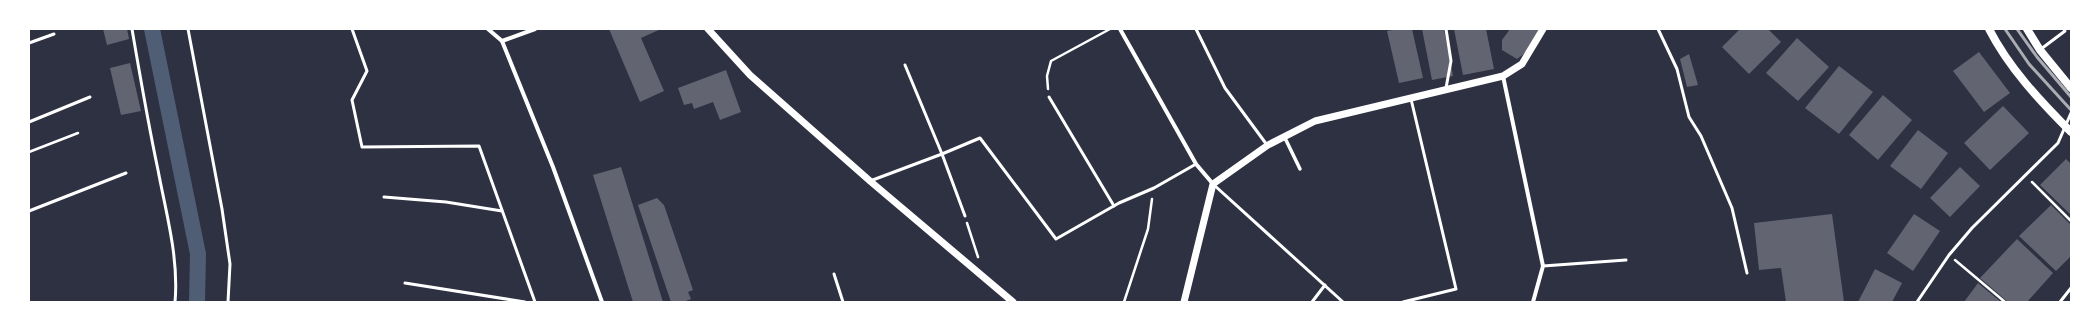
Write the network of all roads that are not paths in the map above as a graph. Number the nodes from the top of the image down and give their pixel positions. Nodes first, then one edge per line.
1 (132, 29) edge
2 (188, 29) edge
3 (352, 29) edge
4 (488, 29) edge
5 (535, 29) edge
6 (708, 29) edge
7 (1120, 29) edge
8 (1196, 29) edge
9 (1446, 29) edge
10 (1543, 29) edge
11 (1658, 29) edge
12 (1990, 29) edge
13 (2027, 29) edge
14 (2064, 29) edge
15 (54, 34) dead end
16 (502, 41) junction
17 (29, 43) edge
18 (2040, 50) junction
19 (905, 65) dead end
20 (1503, 76) junction
21 (2071, 88) edge
22 (1446, 91) junction
23 (90, 97) dead end
24 (1049, 97) road end
25 (1410, 99) junction
26 (2071, 113) edge
27 (29, 122) edge
28 (2065, 126) junction
29 (2071, 132) edge
30 (1284, 136) junction
31 (1268, 145) junction
32 (942, 154) junction
33 (1196, 164) junction
34 (1300, 169) dead end
35 (126, 173) dead end
36 (870, 181) junction
37 (1213, 184) junction
38 (384, 197) dead end
39 (1114, 206) junction
40 (29, 211) edge
41 (502, 211) junction
42 (965, 216) road end
43 (1626, 260) dead end
44 (1543, 266) junction
45 (1747, 273) dead end
46 (834, 274) dead end
47 (406, 283) dead end
48 (1325, 285) junction
49 (2071, 288) edge
50 (175, 302) edge
51 (228, 302) edge
52 (525, 302) edge
53 (535, 302) edge
54 (602, 302) edge
55 (843, 302) edge
56 (1013, 302) edge
57 (1184, 302) edge
58 (1312, 302) edge
59 (1343, 302) edge
60 (1403, 302) edge
61 (1533, 302) edge
62 (1917, 302) edge
63 (2060, 302) edge

1 - 50 lane
2 - 51 lane
3 - 41 lane
4 - 16 street
5 - 16 street
6 - 36 street
7 - 33 street
8 - 31 lane
9 - 22 lane
10 - 20 street
11 - 45 lane
12 - 28 main road
13 - 18 main road
14 - 18 lane
15 - 17 lane
16 - 54 street
18 - 21 main road
19 - 32 lane
20 - 22 street
20 - 44 street
22 - 25 street
23 - 27 lane
24 - 39 lane
25 - 30 street
25 - 60 lane
26 - 28 lane
28 - 29 main road
28 - 62 lane
30 - 31 street
30 - 34 street
31 - 37 street
32 - 36 lane
32 - 39 lane
32 - 42 lane
33 - 37 street
33 - 39 lane
35 - 40 lane
36 - 56 street
37 - 48 lane
37 - 57 street
38 - 41 lane
41 - 53 lane
43 - 44 lane
44 - 61 street
46 - 55 lane
47 - 52 lane
48 - 58 lane
48 - 59 lane
49 - 63 lane

